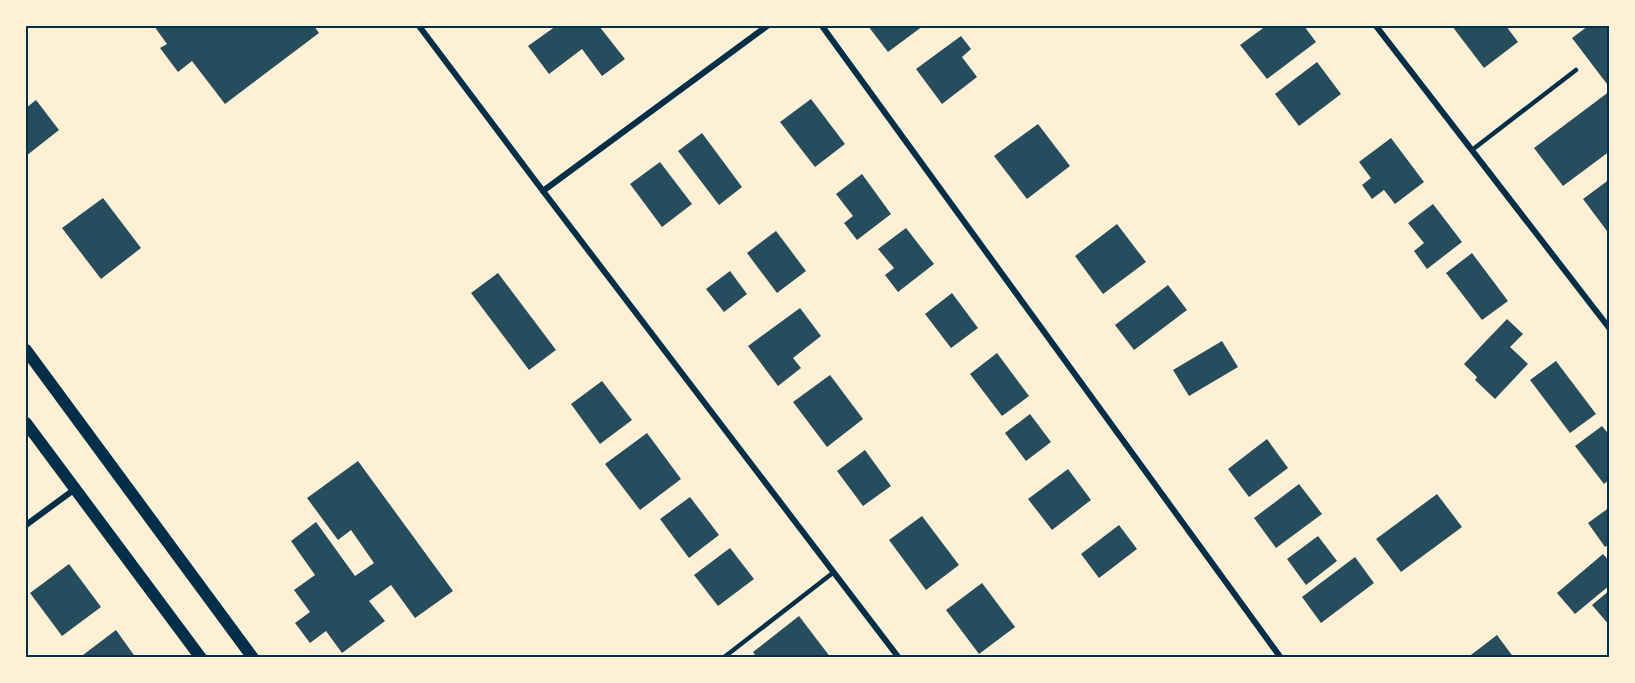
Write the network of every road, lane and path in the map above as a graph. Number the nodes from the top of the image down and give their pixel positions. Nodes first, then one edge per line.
1 (419, 26) edge
2 (767, 26) edge
3 (822, 26) edge
4 (1376, 26) edge
5 (1576, 70) dead end
6 (1472, 150) junction
7 (543, 191) junction
8 (1610, 329) edge
9 (26, 350) edge
10 (26, 423) edge
11 (75, 489) junction
12 (26, 525) edge
13 (834, 572) junction
14 (201, 657) edge
15 (253, 657) edge
16 (723, 657) edge
17 (899, 657) edge
18 (1281, 657) edge

1 - 7 street
2 - 7 street
3 - 18 street
4 - 6 street
5 - 6 lane
6 - 8 street
7 - 13 street
9 - 15 main road
10 - 11 main road
11 - 12 street
11 - 14 main road
13 - 16 lane
13 - 17 street

